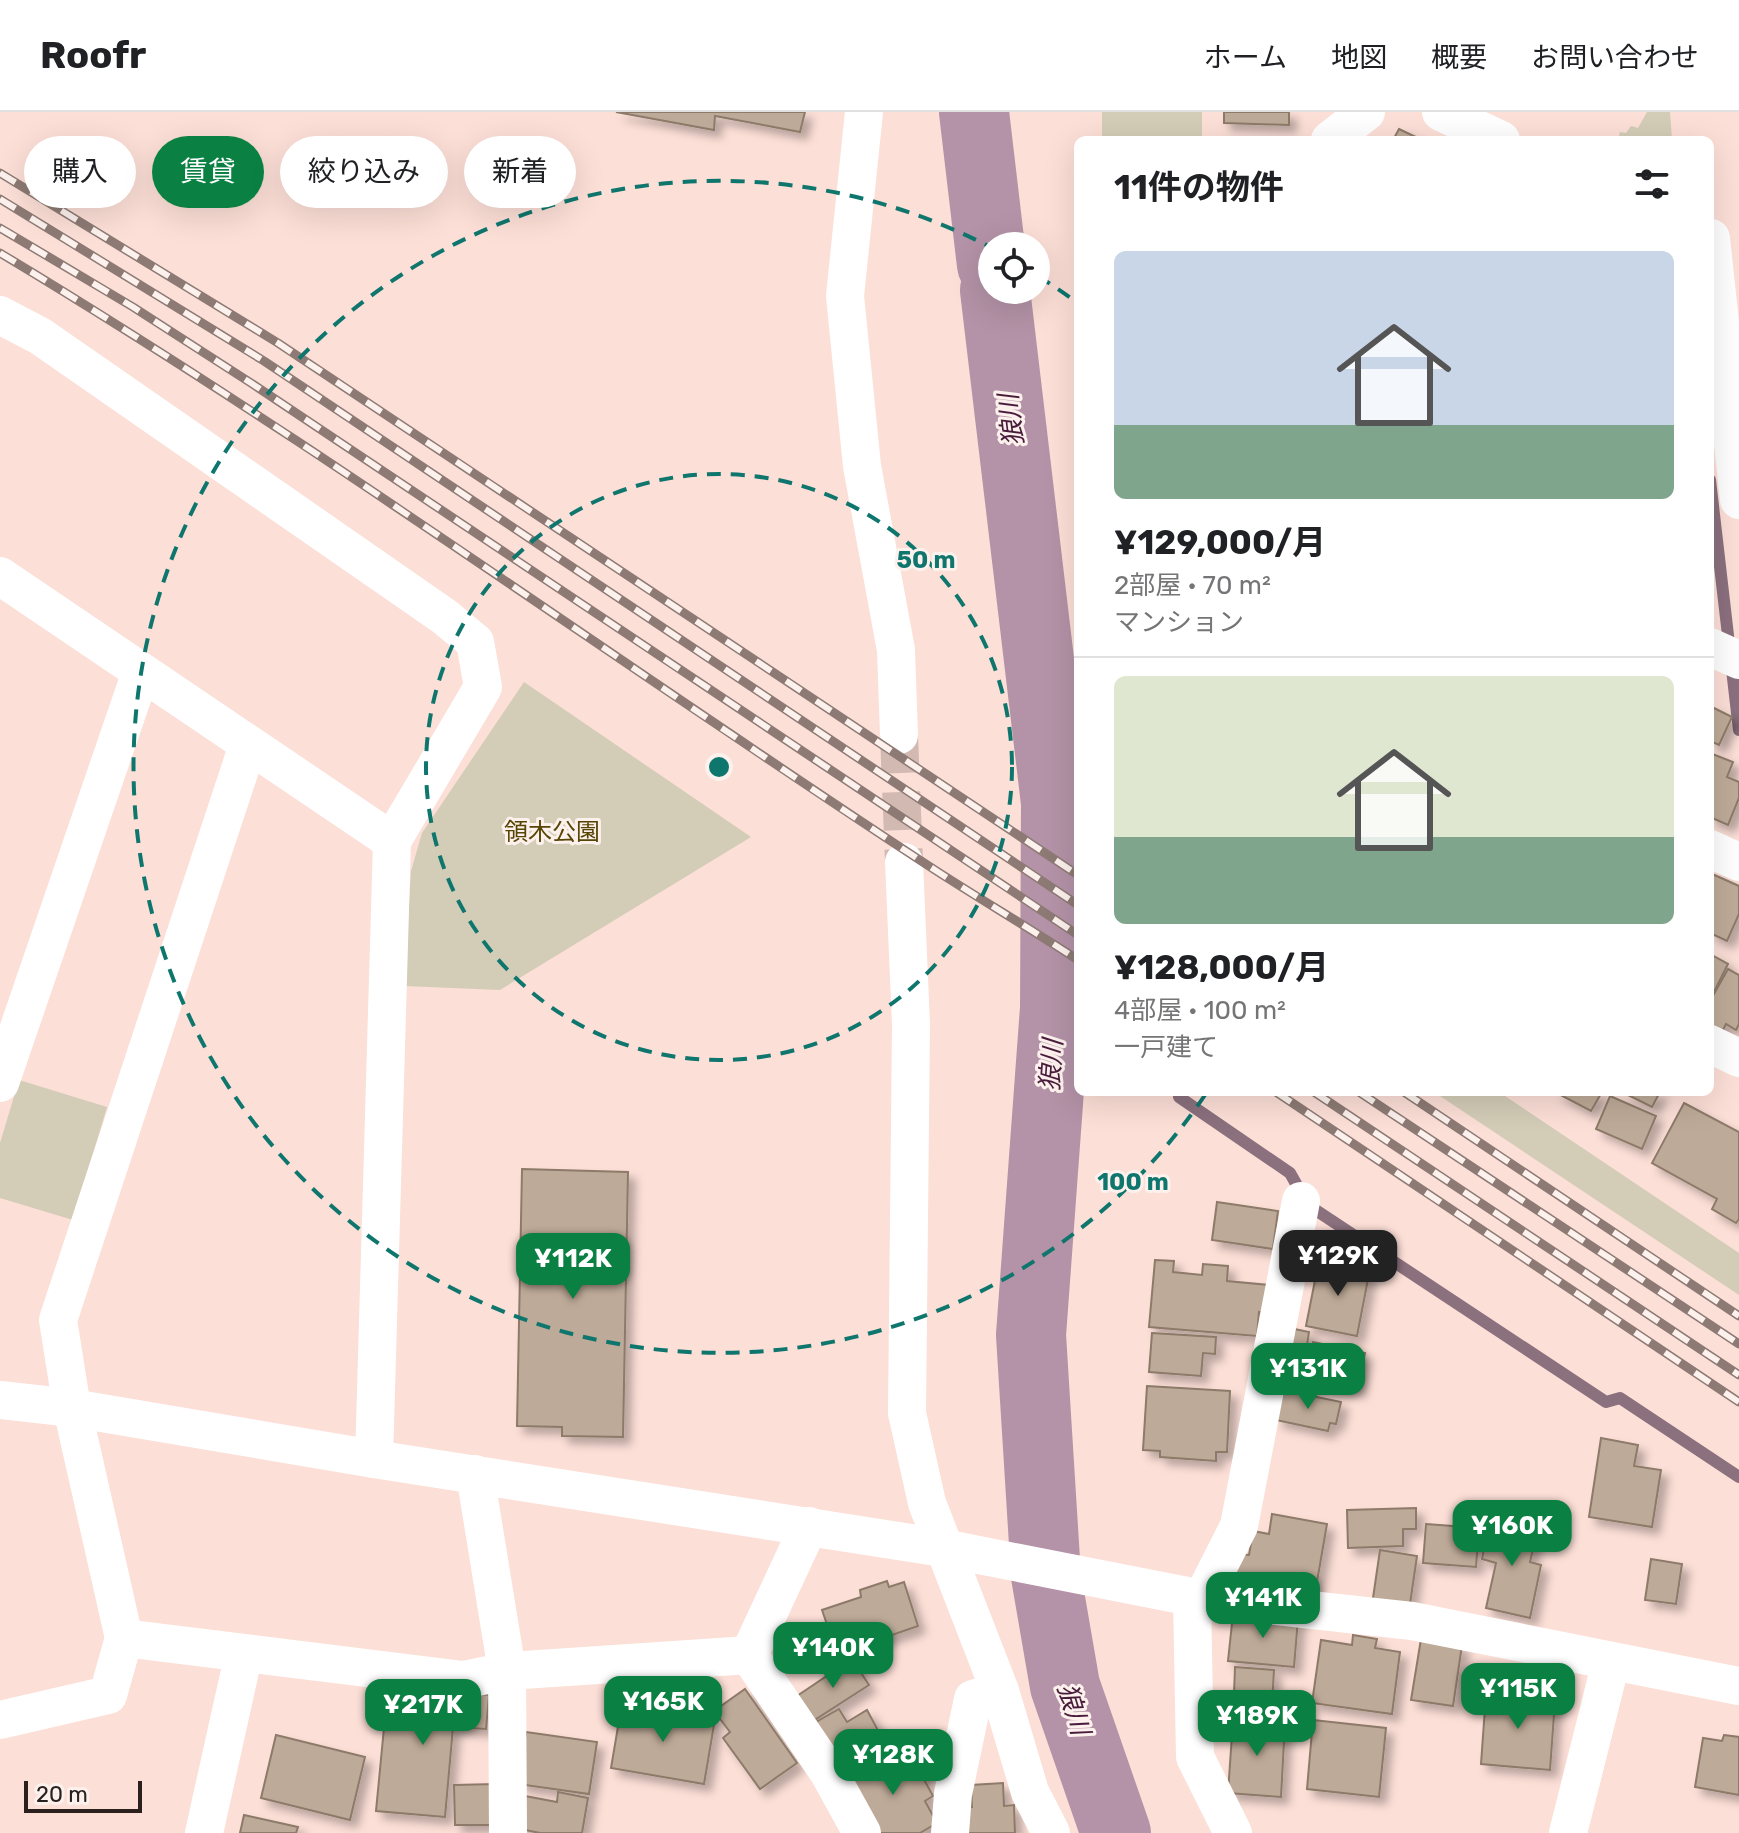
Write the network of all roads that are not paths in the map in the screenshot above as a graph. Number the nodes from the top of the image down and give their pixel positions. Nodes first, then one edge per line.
1 (864, 112) edge
2 (1366, 112) edge
3 (1441, 112) edge
4 (1335, 136) edge
5 (1492, 136) edge
6 (1720, 243) edge
7 (0, 315) edge
8 (1731, 455) edge
9 (1739, 500) edge
10 (0, 576) edge
11 (1714, 649) edge
12 (1739, 660) edge
13 (141, 672) junction
14 (899, 735) tunnel mouth
15 (248, 745) junction
16 (392, 841) junction
17 (1714, 851) edge
18 (904, 862) tunnel mouth
19 (1739, 862) edge
20 (1714, 1046) edge
21 (1739, 1058) edge
22 (0, 1083) edge
23 (1301, 1201) dead end
24 (0, 1400) edge
25 (72, 1408) junction
26 (374, 1459) junction
27 (475, 1474) junction
28 (809, 1526) junction
29 (943, 1548) junction
30 (1197, 1597) junction
31 (124, 1638) junction
32 (244, 1653) junction
33 (749, 1655) junction
34 (1611, 1662) junction
35 (507, 1671) junction
36 (1739, 1686) edge
37 (1000, 1691) junction
38 (0, 1720) edge
39 (204, 1833) edge
40 (508, 1833) edge
41 (862, 1833) edge
42 (950, 1833) edge
43 (1051, 1833) edge
44 (1233, 1833) edge
45 (1568, 1833) edge

1 - 14 street
2 - 4 street
3 - 5 street
6 - 8 street
7 - 16 street
8 - 9 street
10 - 13 street
11 - 12 street
13 - 15 street
13 - 22 street
15 - 16 street
15 - 25 street
16 - 26 street
17 - 19 street
18 - 29 street
20 - 21 street
23 - 30 street
24 - 25 street
25 - 26 street
25 - 31 street
26 - 27 street
27 - 28 street
27 - 35 street
28 - 29 street
28 - 33 street
29 - 30 street
29 - 37 street
30 - 34 street
30 - 44 street
31 - 32 street
31 - 38 street
32 - 35 street
32 - 39 street
33 - 35 street
33 - 41 street
34 - 36 street
34 - 45 street
35 - 40 street
37 - 42 street
37 - 43 street

